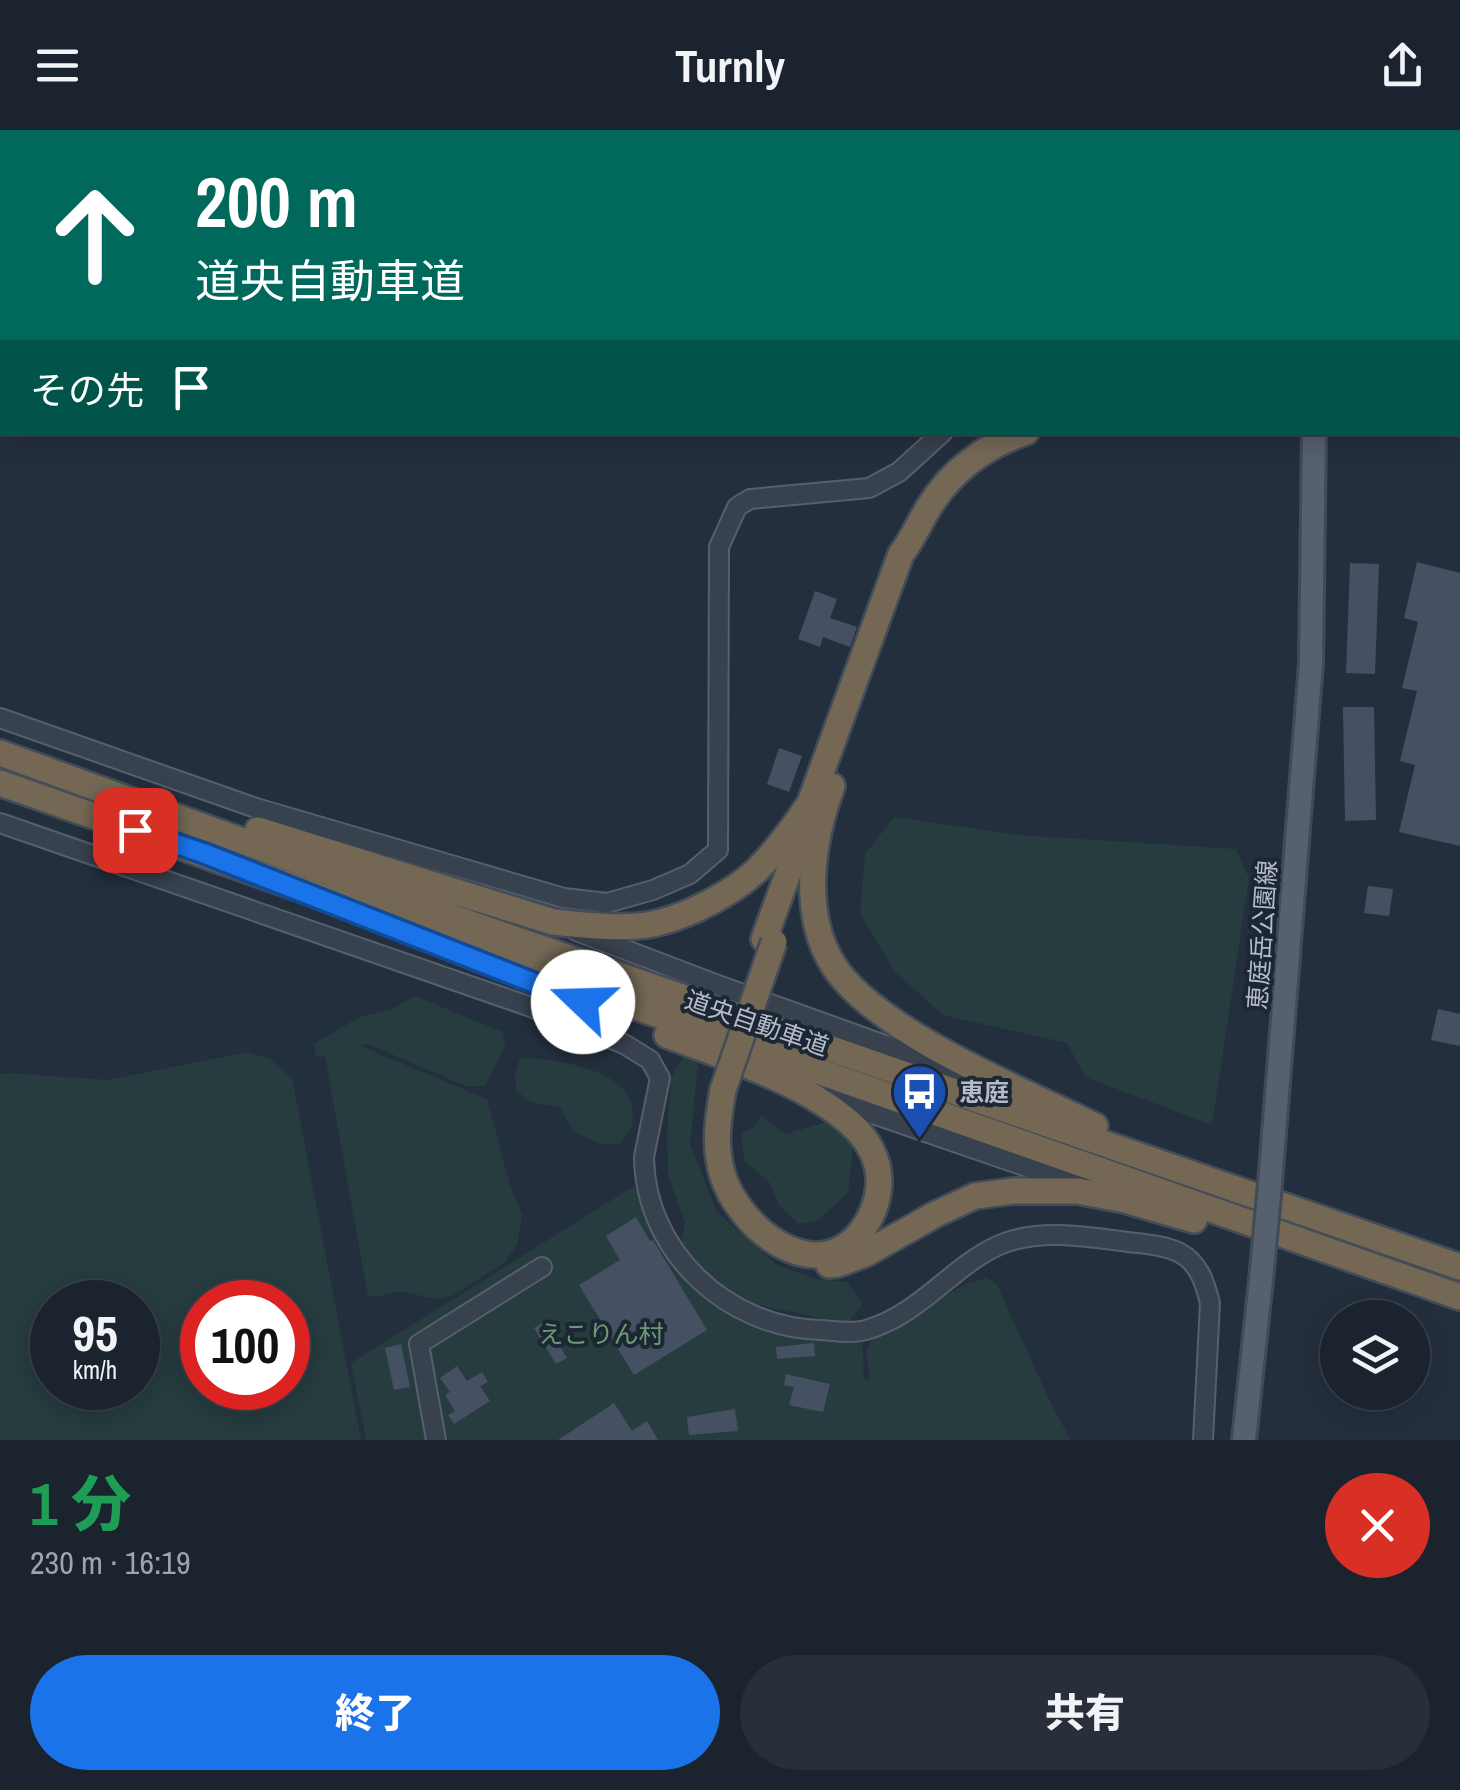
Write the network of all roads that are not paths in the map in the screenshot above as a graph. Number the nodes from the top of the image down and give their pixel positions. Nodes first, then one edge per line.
1 (940, 435) edge
2 (1019, 435) edge
3 (1314, 435) edge
4 (0, 718) edge
5 (0, 751) edge
6 (0, 782) edge
7 (817, 806) junction
8 (0, 824) edge
9 (203, 853) junction
10 (552, 922) junction
11 (719, 1087) junction
12 (803, 1090) junction
13 (1054, 1106) junction
14 (1208, 1181) junction
15 (1125, 1200) junction
16 (542, 1266) dead end
17 (1460, 1267) edge
18 (1460, 1297) edge
19 (1460, 1308) edge
20 (436, 1440) edge
21 (1203, 1440) edge
22 (1244, 1440) edge

1 - 4 street
2 - 7 highway
3 - 22 main road, 恵庭岳公園線, bridge
5 - 10 highway
5 - 14 highway, 道央自動車道
6 - 9 highway, 道央自動車道
7 - 10 highway
7 - 11 highway, bridge
7 - 13 highway
8 - 21 street
9 - 12 highway
9 - 18 highway, 道央自動車道
10 - 13 street
11 - 12 highway
11 - 15 highway
12 - 15 street
13 - 14 highway
14 - 17 highway, 道央自動車道
15 - 19 highway
16 - 20 street

